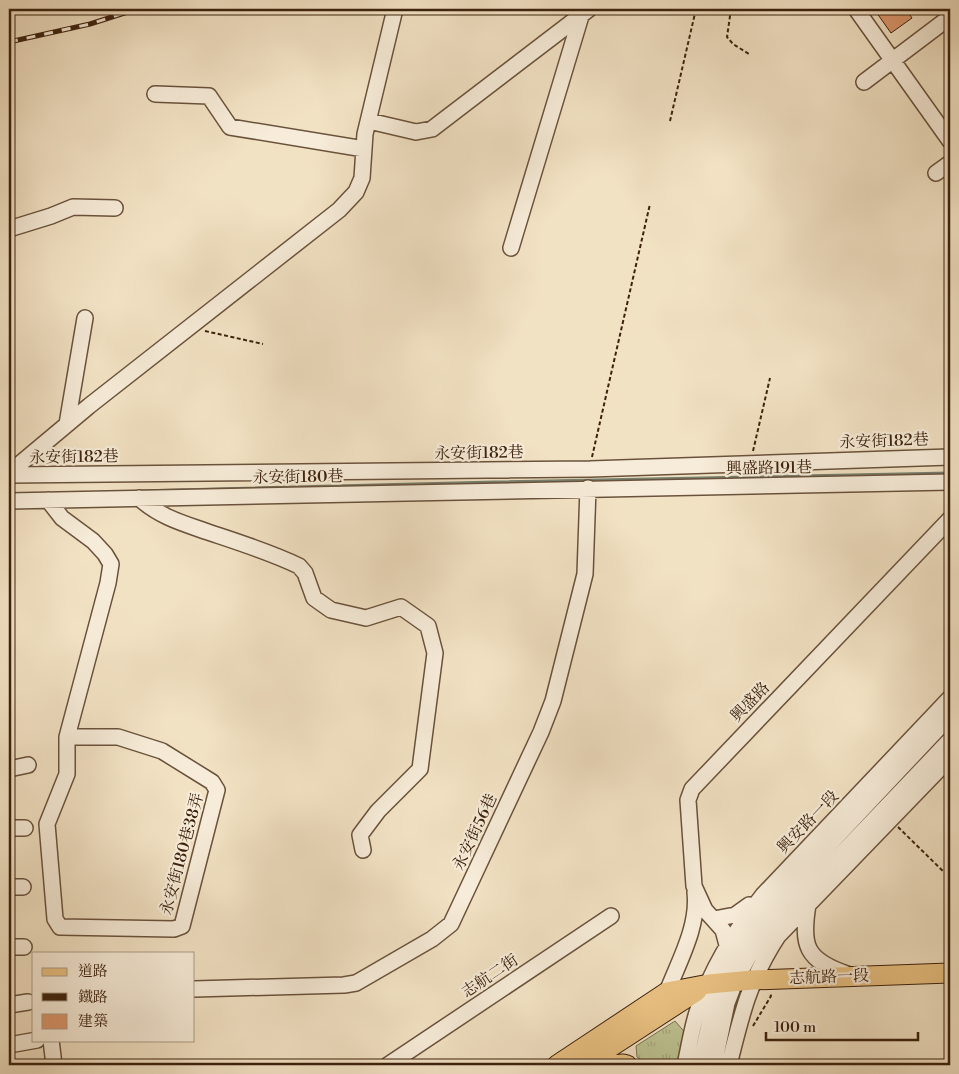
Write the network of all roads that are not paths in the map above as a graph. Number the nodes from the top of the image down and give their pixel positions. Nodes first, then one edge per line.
1 (395, 9) edge
2 (856, 9) edge
3 (585, 12) edge
4 (950, 17) edge
5 (892, 62) junction
6 (864, 82) dead end
7 (155, 94) dead end
8 (369, 121) junction
9 (950, 141) edge
10 (364, 149) junction
11 (950, 162) edge
12 (936, 173) dead end
13 (115, 208) dead end
14 (9, 229) edge
15 (510, 248) dead end
16 (85, 318) dead end
17 (67, 424) junction
18 (950, 456) edge
19 (9, 474) edge
20 (950, 482) edge
21 (588, 488) junction
22 (139, 498) junction
23 (48, 500) junction
24 (9, 501) edge
25 (950, 519) edge
26 (950, 698) edge
27 (950, 716) edge
28 (67, 737) junction
29 (950, 740) edge
30 (950, 758) edge
31 (28, 766) dead end
32 (9, 768) edge
33 (876, 806) junction
34 (9, 828) edge
35 (24, 828) dead end
36 (363, 850) dead end
37 (694, 886) junction
38 (809, 888) junction
39 (763, 895) junction
40 (808, 905) junction
41 (611, 916) dead end
42 (714, 919) junction
43 (727, 945) junction
44 (950, 973) edge
45 (853, 976) junction
46 (738, 982) junction
47 (195, 989) edge
48 (666, 992) junction
49 (28, 1002) dead end
50 (9, 1005) edge
51 (32, 1041) edge
52 (51, 1042) edge
53 (9, 1045) edge
54 (54, 1065) edge
55 (388, 1065) edge
56 (557, 1065) edge
57 (583, 1065) edge
58 (612, 1065) edge
59 (627, 1065) edge
60 (685, 1065) edge
61 (700, 1065) edge
62 (714, 1065) edge
63 (729, 1065) edge

1 - 8 street
2 - 5 street
3 - 8 street
3 - 15 street
4 - 5 street
5 - 6 street
5 - 9 street
7 - 10 street
8 - 10 street
10 - 17 street
11 - 12 street
13 - 14 street
16 - 17 street
17 - 19 street
18 - 19 street, 永安街182巷
20 - 21 street, 興盛路191巷
21 - 22 street, 永安街180巷
21 - 47 street, 永安街56巷
22 - 23 street, 永安街180巷
22 - 36 street
23 - 24 street, 永安街180巷
23 - 28 street, 永安街180巷38弄
25 - 37 street, 興盛路
26 - 33 street, 興安路一段
27 - 33 street, 興安路一段
28 - 28 street, 永安街180巷38弄
29 - 33 street, 興安路一段
30 - 33 street, 興安路一段
31 - 32 street
33 - 38 street, 興安路一段
33 - 39 street, 興安路一段
33 - 40 street, 興安路一段
33 - 46 street, 興安路一段
34 - 35 street
37 - 42 street, 興盛路
37 - 48 street
38 - 40 street
38 - 46 street, 興安路一段
39 - 42 street
39 - 43 street, 興安路一段
40 - 45 street
40 - 46 street, 興安路一段
41 - 55 street, 志航二街
42 - 43 street, 興盛路
43 - 46 street, 興安路一段
44 - 45 main road, 志航路一段
45 - 46 main road, 志航路一段
46 - 48 main road, 志航路一段
46 - 57 main road
46 - 60 street
46 - 61 street
46 - 62 street
46 - 63 street
48 - 56 main road, 志航路一段
49 - 50 street
51 - 53 street
52 - 54 street
58 - 59 main road

